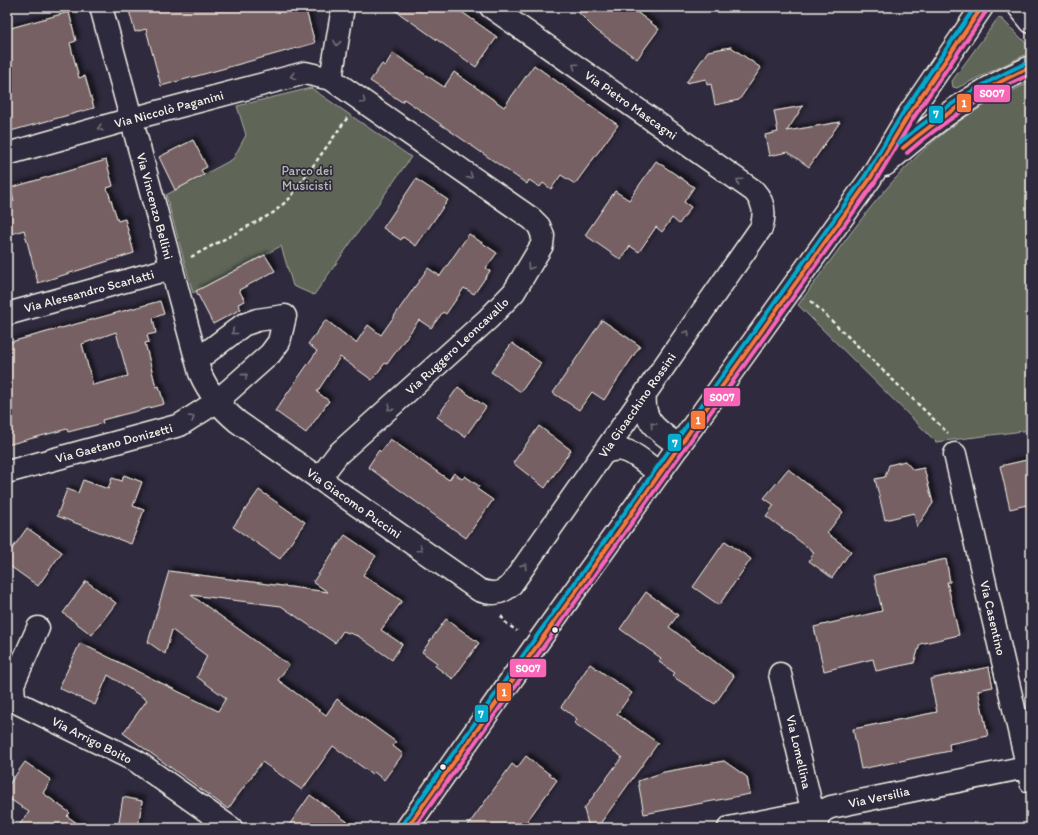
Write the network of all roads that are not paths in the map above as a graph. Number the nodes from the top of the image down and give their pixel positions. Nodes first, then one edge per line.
1 (101, 7) edge
2 (343, 7) edge
3 (491, 7) edge
4 (982, 7) edge
5 (1019, 7) edge
6 (1031, 22) edge
7 (1031, 67) edge
8 (331, 79) junction
9 (132, 119) junction
10 (7, 154) edge
11 (870, 179) junction
12 (764, 209) joint
13 (172, 268) junction
14 (7, 314) edge
15 (197, 360) junction
16 (645, 394) junction
17 (216, 402) junction
18 (679, 446) junction
19 (604, 453) junction
20 (955, 454) road end
21 (7, 472) edge
22 (659, 473) junction
23 (319, 479) junction
24 (498, 593) joint
25 (38, 628) dead end
26 (780, 674) dead end
27 (1030, 772) edge
28 (818, 822) edge
29 (231, 828) edge
30 (407, 828) edge
31 (729, 828) edge

1 - 9 street, Via Vincenzo Bellini
2 -> 8 street
12 -> 3 street, Via Pietro Mascagni
4 - 11 street
5 - 6 street
7 - 11 street
8 -> 9 street, Via Niccolò Paganini
8 -> 23 street, Via Ruggero Leoncavallo
9 -> 10 street, Via Niccolò Paganini
9 - 13 street, Via Vincenzo Bellini
11 - 18 street
16 -> 12 street, Via Gioacchino Rossini
13 - 14 street, Via Alessandro Scarlatti
13 - 15 street, Via Vincenzo Bellini
15 - 17 street, Via Vincenzo Bellini
17 -> 15 street, Via Gaetano Donizetti
18 -> 16 street
16 - 19 street, Via Gioacchino Rossini
21 -> 17 street, Via Gaetano Donizetti
17 - 23 street, Via Giacomo Puccini
18 - 22 street
19 - 22 street
24 -> 19 street, Via Gioacchino Rossini
20 - 27 street, Via Casentino
22 - 30 street
23 -> 24 street, Via Giacomo Puccini
25 - 29 street, Via Arrigo Boito
26 - 28 street, Via Lomellina
27 - 28 street, Via Versilia
28 - 31 street

